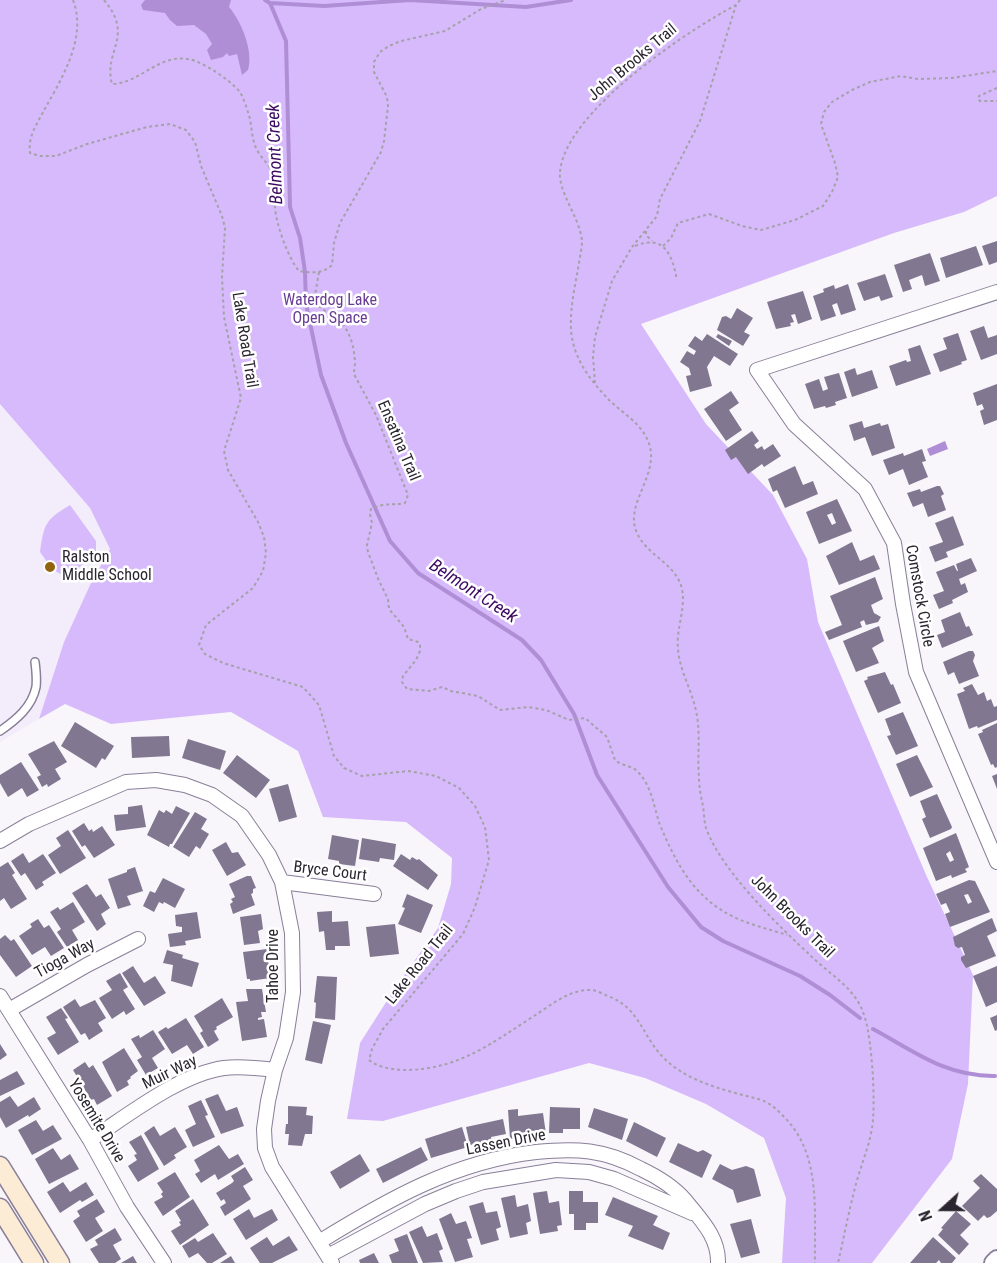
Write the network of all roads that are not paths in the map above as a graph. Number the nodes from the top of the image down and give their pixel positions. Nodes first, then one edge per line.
1 (997, 292) edge
2 (35, 662) dead end
3 (0, 731) edge
4 (0, 841) edge
5 (997, 862) edge
6 (282, 882) junction
7 (374, 894) dead end
8 (138, 939) dead end
9 (0, 996) edge
10 (9, 1010) junction
11 (275, 1070) junction
12 (90, 1140) junction
13 (0, 1166) edge
14 (0, 1208) edge
15 (697, 1215) junction
16 (319, 1242) junction
17 (330, 1259) edge
18 (997, 1259) edge
19 (34, 1263) edge
20 (60, 1263) edge
21 (164, 1263) edge
22 (718, 1263) edge
23 (993, 1263) edge

1 - 5 street, Comstock Circle
2 - 3 lane
4 - 6 street, Tahoe Drive
6 - 7 street, Bryce Court
6 - 11 street, Tahoe Drive
8 - 10 street, Tioga Way
9 - 10 street, Yosemite Drive
10 - 12 street, Yosemite Drive
11 - 12 street, Muir Way
11 - 16 street, Tahoe Drive
12 - 21 street, Yosemite Drive
13 - 20 main road
14 - 19 main road
15 - 16 street, Lassen Drive
15 - 17 street, Lassen Drive
15 - 22 street, Lassen Drive
16 - 17 street, Tahoe Drive
18 - 23 street

